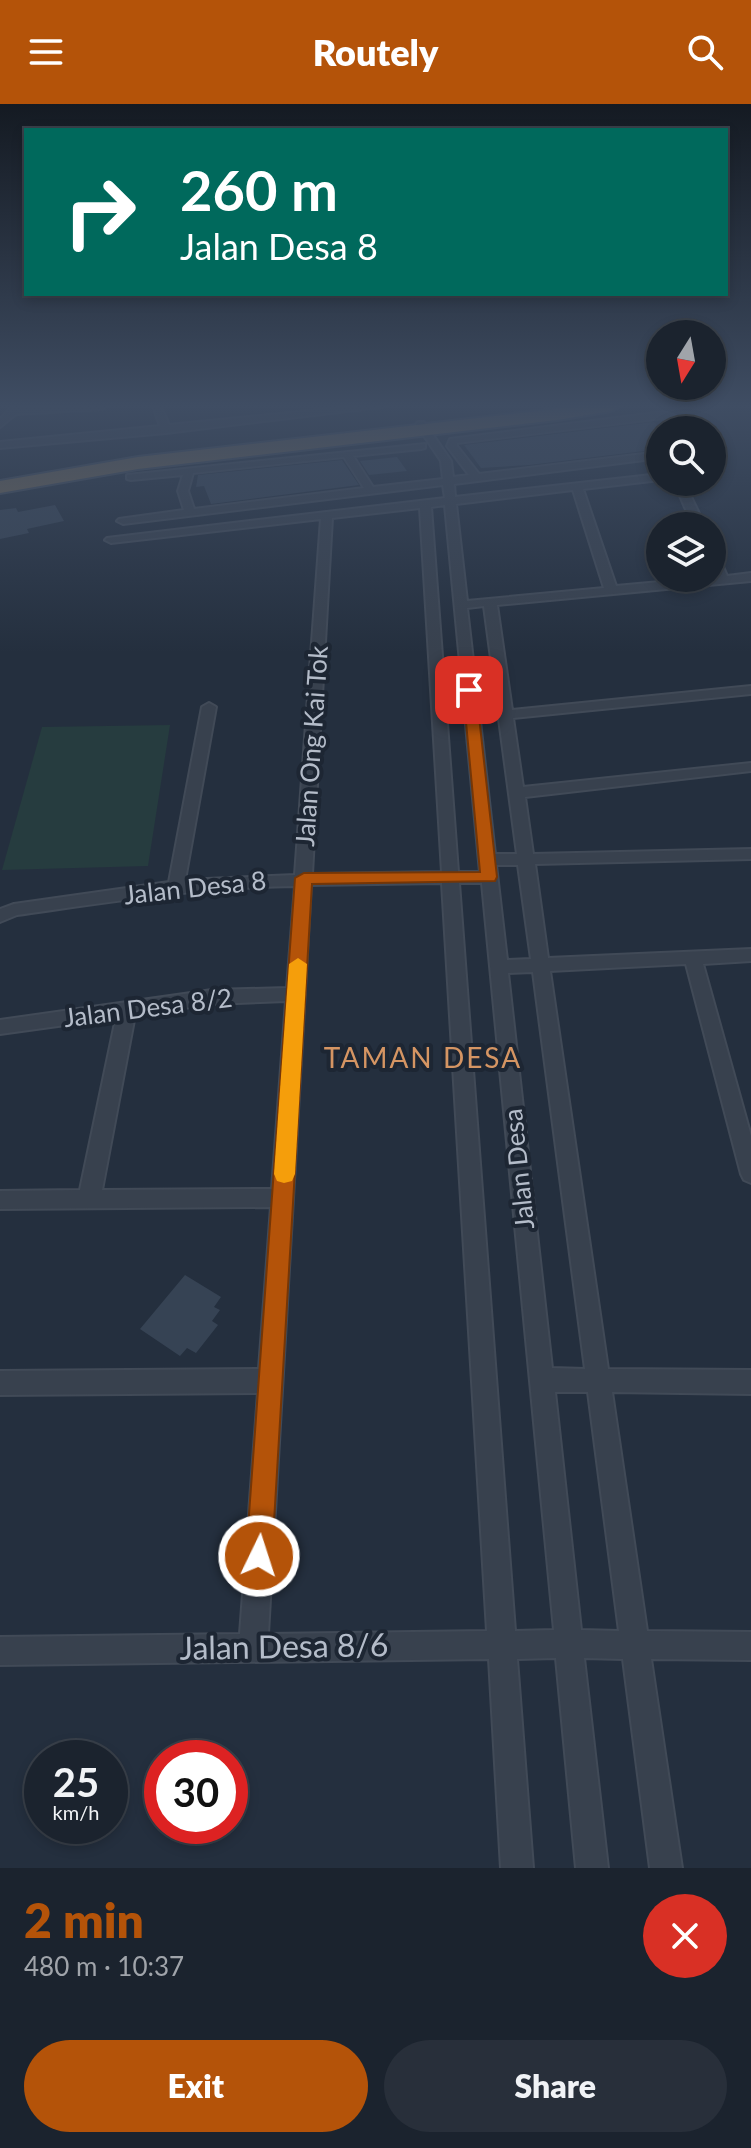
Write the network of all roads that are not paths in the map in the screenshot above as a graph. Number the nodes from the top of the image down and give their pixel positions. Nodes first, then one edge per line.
1 (184, 488) edge
2 (403, 488) edge
3 (445, 488) edge
4 (448, 488) edge
5 (577, 488) edge
6 (370, 490) joint
7 (425, 504) junction
8 (190, 513) junction
9 (327, 515) junction
10 (123, 521) dead end
11 (111, 540) dead end
12 (751, 577) edge
13 (726, 579) edge
14 (646, 587) edge
15 (611, 590) junction
16 (490, 602) junction
17 (461, 605) junction
18 (464, 636) junction
19 (434, 637) junction
20 (751, 690) edge
21 (209, 707) dead end
22 (506, 714) junction
23 (472, 718) junction
24 (749, 772) edge
25 (516, 793) junction
26 (751, 854) edge
27 (525, 858) junction
28 (488, 868) junction
29 (450, 877) junction
30 (304, 878) junction
31 (176, 887) junction
32 (0, 916) edge
33 (751, 955) edge
34 (693, 958) junction
35 (541, 965) junction
36 (498, 967) junction
37 (296, 994) junction
38 (127, 1009) junction
39 (0, 1027) edge
40 (751, 1174) edge
41 (283, 1198) junction
42 (0, 1200) edge
43 (89, 1200) junction
44 (541, 1380) junction
45 (270, 1381) junction
46 (599, 1381) junction
47 (751, 1382) edge
48 (0, 1383) edge
49 (569, 1644) junction
50 (501, 1645) junction
51 (636, 1645) junction
52 (751, 1646) edge
53 (253, 1648) junction
54 (0, 1651) edge
55 (517, 1868) edge
56 (592, 1868) edge
57 (666, 1868) edge

1 - 8 street
2 - 6 street
3 - 7 street
4 - 17 street, Jalan Desa
5 - 15 street
6 - 8 street
7 - 9 street
7 - 19 street, Jalan Desa
8 - 10 street
9 - 11 street
9 - 30 street, Jalan Ong Kai Tok
12 - 13 street
14 - 15 street
15 - 16 street
16 - 17 street
16 - 22 street
17 - 18 street, Jalan Desa
18 - 19 street
18 - 23 street, Jalan Desa
19 - 29 street, Jalan Desa
20 - 22 street
21 - 31 street
22 - 23 street
22 - 25 street
23 - 28 street, Jalan Desa
24 - 25 street
25 - 27 street
26 - 27 street, Jalan Desa 8
27 - 28 street, Jalan Desa 8
27 - 35 street, Jalan Desa
28 - 29 street, Jalan Desa 8
28 - 36 street, Jalan Desa
29 - 30 street, Jalan Desa 8
29 - 50 street, Jalan Desa
30 - 31 street, Jalan Desa 8
30 - 37 street, Jalan Ong Kai Tok
31 - 32 street, Jalan Desa 8
33 - 34 street
34 - 35 street
34 - 40 street
35 - 36 street
35 - 46 street, Jalan Desa
36 - 44 street, Jalan Desa
37 - 38 street, Jalan Desa 8/2
37 - 41 street, Jalan Ong Kai Tok
38 - 39 street, Jalan Desa 8/2
38 - 43 street
41 - 43 street
41 - 45 street, Jalan Ong Kai Tok
42 - 43 street
44 - 46 street
44 - 49 street, Jalan Desa
45 - 48 street
45 - 53 street, Jalan Ong Kai Tok
46 - 47 street
46 - 51 street, Jalan Desa
49 - 50 street, Jalan Desa 8/6
49 - 51 street, Jalan Desa 8/6
49 - 56 street, Jalan Desa
50 - 53 street, Jalan Desa 8/6
50 - 55 street, Jalan Desa
51 - 52 street, Jalan Desa 8/6
51 - 57 street, Jalan Desa
53 - 54 street, Jalan Desa 8/6

